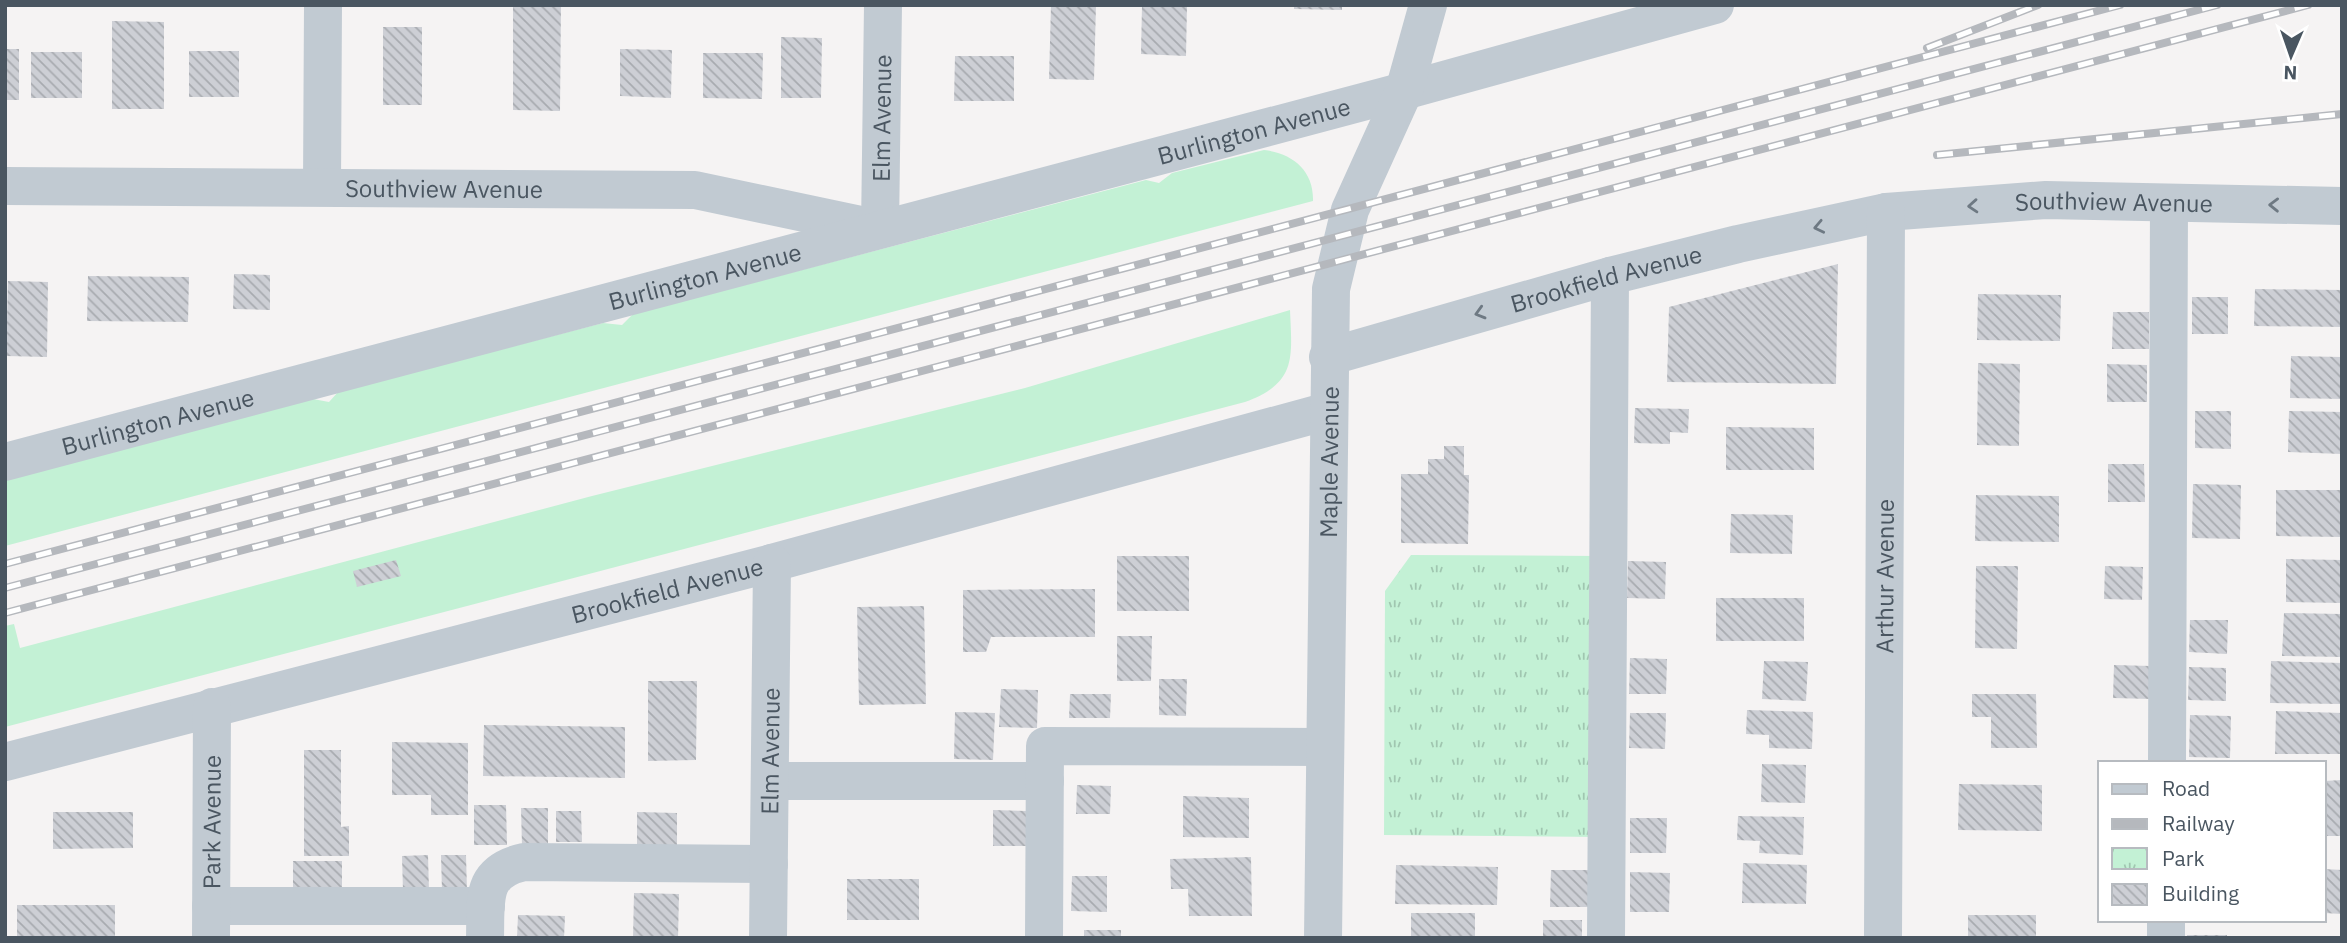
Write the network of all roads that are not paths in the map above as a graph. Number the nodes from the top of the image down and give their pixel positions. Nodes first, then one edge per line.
1 (323, 5) edge
2 (883, 5) edge
3 (1428, 5) edge
4 (1715, 5) edge
5 (1404, 91) junction
6 (5, 186) edge
7 (322, 186) junction
8 (2169, 203) junction
9 (2342, 206) edge
10 (1886, 212) junction
11 (880, 229) junction
12 (1610, 276) junction
13 (1328, 357) junction
14 (1328, 411) junction
15 (5, 462) edge
16 (772, 564) junction
17 (212, 707) junction
18 (1325, 747) junction
19 (2167, 761) edge
20 (5, 762) edge
21 (770, 781) junction
22 (1045, 781) junction
23 (769, 864) junction
24 (211, 922) edge
25 (486, 922) edge
26 (768, 938) edge
27 (1044, 938) edge
28 (1323, 938) edge
29 (1605, 938) edge
30 (1883, 938) edge

1 - 7 street
2 - 11 street, Elm Avenue
3 - 5 street, Maple Avenue
4 - 5 street, Burlington Avenue
5 - 11 street, Burlington Avenue
5 - 13 street, Maple Avenue
6 - 7 street, Southview Avenue
7 - 11 street, Southview Avenue
9 -> 8 street, Southview Avenue
8 -> 10 street, Southview Avenue
8 - 19 street
10 -> 12 street, Brookfield Avenue
10 - 30 street, Arthur Avenue
11 - 15 street, Burlington Avenue
12 -> 13 street, Brookfield Avenue
12 - 29 street
13 - 14 street, Maple Avenue
14 - 16 street, Brookfield Avenue
14 - 18 street, Maple Avenue
16 - 17 street, Brookfield Avenue
16 - 21 street, Elm Avenue
17 - 20 street, Brookfield Avenue
17 - 24 street, Park Avenue
18 - 22 street
18 - 28 street, Maple Avenue
21 - 22 street
21 - 23 street, Elm Avenue
22 - 27 street
23 - 25 street
23 - 26 street, Elm Avenue
24 - 25 street

